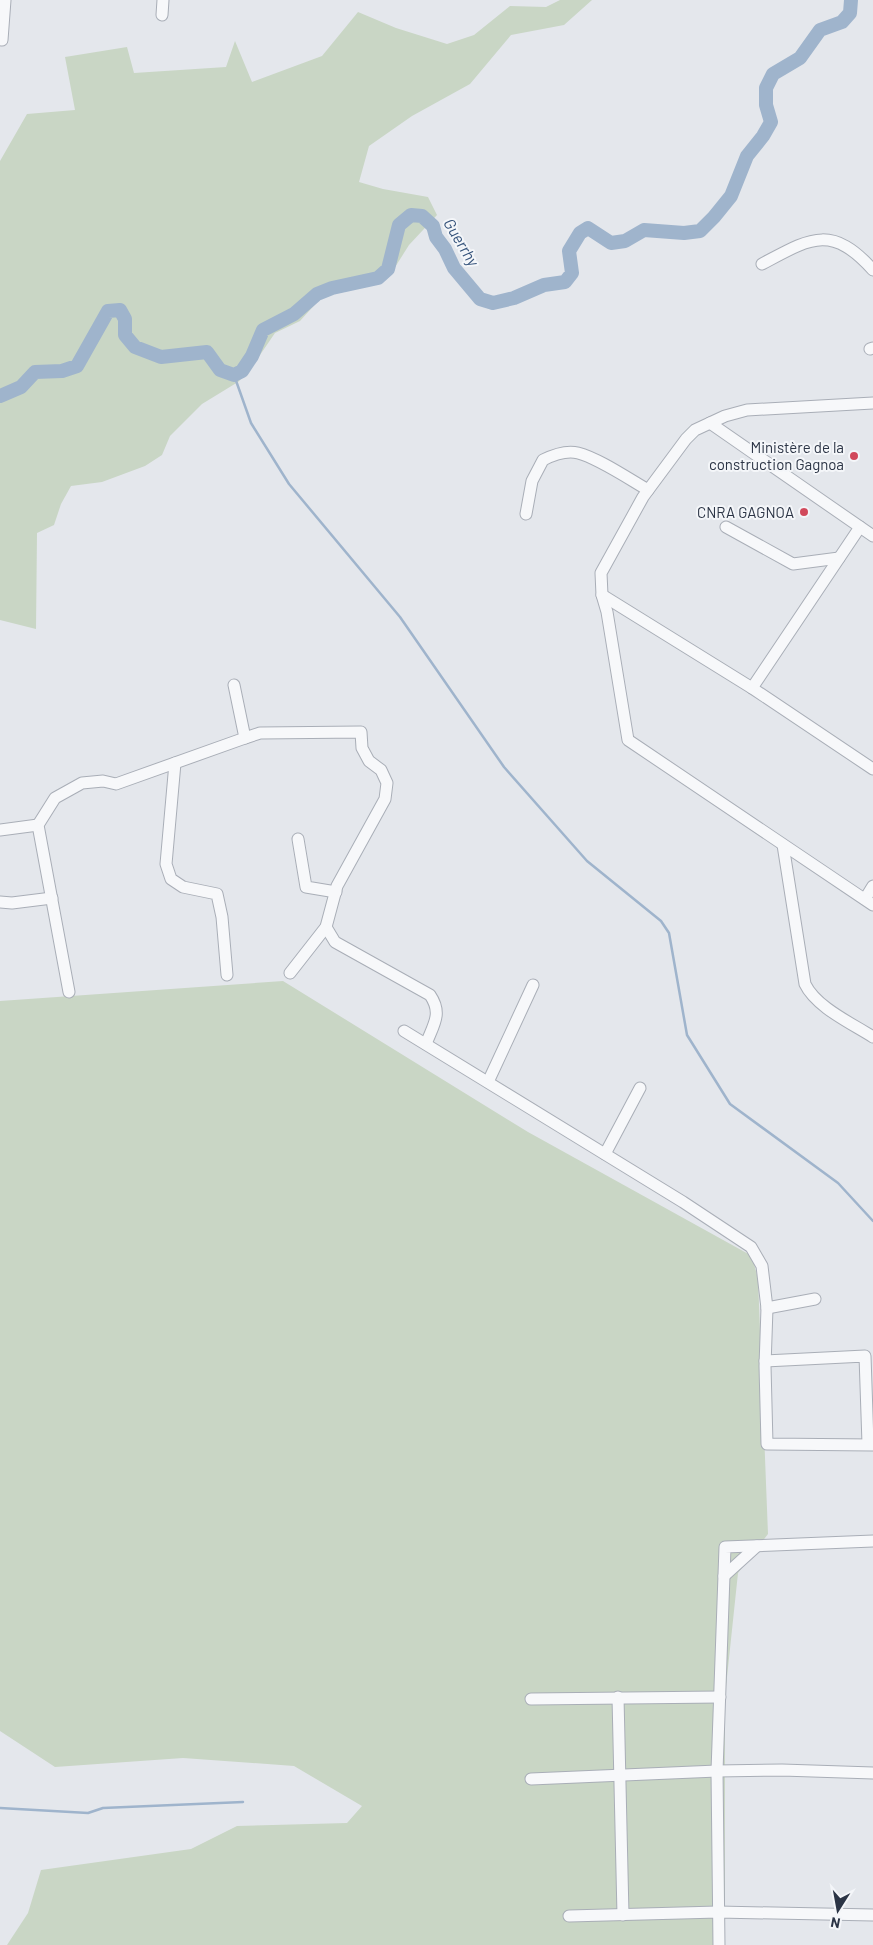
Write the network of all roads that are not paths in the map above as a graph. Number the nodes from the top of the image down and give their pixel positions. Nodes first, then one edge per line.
1 (5, 0) edge
2 (163, 0) edge
3 (162, 15) dead end
4 (2, 40) dead end
5 (762, 264) dead end
6 (873, 270) edge
7 (873, 403) edge
8 (710, 422) junction
9 (648, 490) junction
10 (526, 514) dead end
11 (726, 527) dead end
12 (860, 527) junction
13 (873, 536) edge
14 (839, 558) junction
15 (602, 595) junction
16 (234, 685) dead end
17 (752, 688) junction
18 (244, 738) junction
19 (175, 763) junction
20 (873, 769) edge
21 (38, 825) junction
22 (0, 830) edge
23 (298, 839) dead end
24 (783, 845) junction
25 (873, 886) edge
26 (336, 892) junction
27 (52, 898) junction
28 (0, 902) edge
29 (869, 902) edge
30 (326, 927) junction
31 (290, 973) dead end
32 (227, 975) dead end
33 (533, 985) dead end
34 (69, 992) dead end
35 (404, 1031) dead end
36 (873, 1037) edge
37 (426, 1044) junction
38 (488, 1082) junction
39 (640, 1088) dead end
40 (605, 1154) junction
41 (815, 1299) dead end
42 (767, 1308) junction
43 (765, 1361) junction
44 (870, 1444) edge
45 (873, 1540) edge
46 (757, 1546) junction
47 (724, 1576) junction
48 (618, 1697) junction
49 (720, 1697) junction
50 (531, 1699) dead end
51 (717, 1771) junction
52 (873, 1773) edge
53 (620, 1775) junction
54 (531, 1779) dead end
55 (718, 1912) junction
56 (623, 1915) junction
57 (873, 1915) edge
58 (569, 1916) dead end
59 (720, 1945) edge

1 - 4 street
2 - 3 street
5 - 6 street
7 - 8 street
8 - 9 street
8 - 12 street
9 - 10 street
9 - 15 street
11 - 14 street
12 - 13 street
12 - 14 street
14 - 17 street
15 - 17 street
15 - 24 street
16 - 18 street
17 - 20 street
18 - 19 street
18 - 26 street
19 - 21 street
19 - 32 street
21 - 22 street
21 - 27 street
23 - 26 street
24 - 29 street
24 - 36 street
25 - 29 street
26 - 30 street
27 - 28 street
27 - 34 street
30 - 31 street
30 - 37 street
33 - 38 street
35 - 37 street
37 - 38 street
38 - 40 street
39 - 40 street
40 - 42 street
41 - 42 street
42 - 43 street
43 - 44 street
43 - 44 street
45 - 46 street
46 - 47 street
46 - 47 street
47 - 49 street
48 - 49 street
48 - 50 street
48 - 53 street
49 - 51 street
51 - 52 street
51 - 53 street
51 - 55 street
53 - 54 street
53 - 56 street
55 - 56 street
55 - 57 street
55 - 59 street
56 - 58 street

